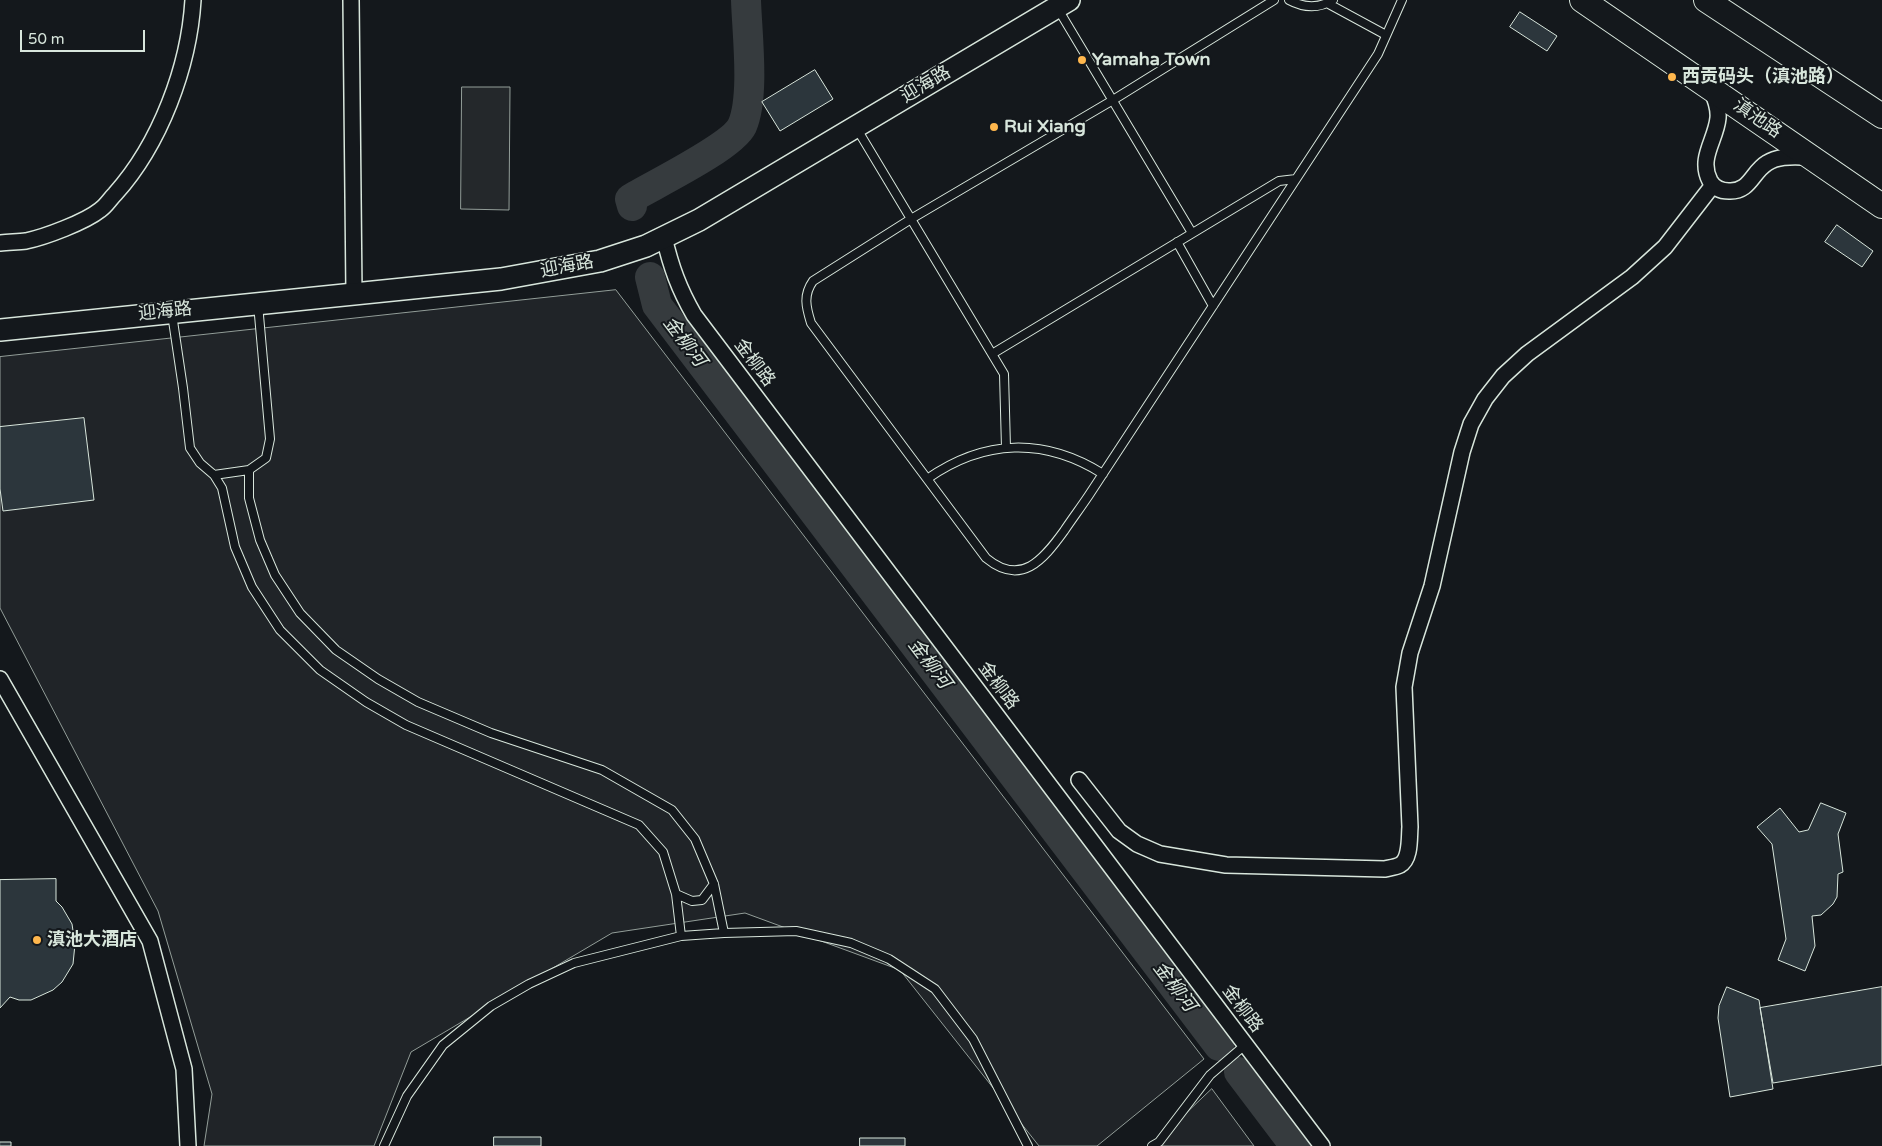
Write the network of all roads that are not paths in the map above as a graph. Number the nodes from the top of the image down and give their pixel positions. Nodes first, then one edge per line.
1 (193, 0) edge
2 (351, 0) edge
3 (1274, 0) edge
4 (1289, 0) edge
5 (1402, 0) edge
6 (1582, 0) edge
7 (1706, 0) edge
8 (1330, 2) edge
9 (1063, 4) edge
10 (1386, 35) junction
11 (1710, 87) junction
12 (1113, 100) junction
13 (1882, 116) edge
14 (856, 127) junction
15 (1811, 156) junction
16 (1296, 179) junction
17 (1712, 185) junction
18 (1882, 206) edge
19 (912, 218) junction
20 (1192, 233) junction
21 (664, 237) junction
22 (1177, 242) junction
23 (0, 243) edge
24 (354, 293) junction
25 (258, 303) junction
26 (1213, 306) junction
27 (171, 312) junction
28 (0, 330) edge
29 (992, 354) junction
30 (1006, 448) junction
31 (249, 470) junction
32 (1104, 474) junction
33 (214, 475) junction
34 (927, 479) junction
35 (0, 679) edge
36 (1080, 780) dead end
37 (714, 884) junction
38 (676, 894) junction
39 (724, 932) junction
40 (681, 936) junction
41 (1246, 1045) junction
42 (188, 1146) edge
43 (384, 1146) edge
44 (1028, 1146) edge
45 (1152, 1146) edge
46 (1322, 1146) edge

1 - 23 street
2 - 24 street
3 - 12 lane
4 - 8 lane
5 - 10 lane
6 - 11 main road, 滇池路
7 - 13 main road
8 - 10 lane
9 - 12 lane
9 - 14 street, 迎海路
10 - 16 lane
11 - 15 main road, 滇池路
11 - 17 street
12 - 19 lane
12 - 20 lane
14 - 19 lane
14 - 21 street, 迎海路
15 - 17 street
15 - 18 main road, 滇池路
16 - 20 lane
16 - 26 lane
17 - 36 street
19 - 29 lane
19 - 34 lane
20 - 22 lane
21 - 24 street, 迎海路
21 - 41 street, 金柳路
22 - 26 lane
22 - 29 lane
24 - 25 street, 迎海路
25 - 27 street, 迎海路
25 - 31 lane
26 - 32 lane
27 - 28 street, 迎海路
27 - 33 lane
29 - 30 lane
30 - 32 lane
30 - 34 lane
31 - 33 lane
31 - 37 lane
32 - 34 lane
33 - 38 lane
35 - 42 street
37 - 38 lane
37 - 39 lane
38 - 40 lane
39 - 40 lane
39 - 44 lane
40 - 43 lane
41 - 45 lane
41 - 46 street, 金柳路

